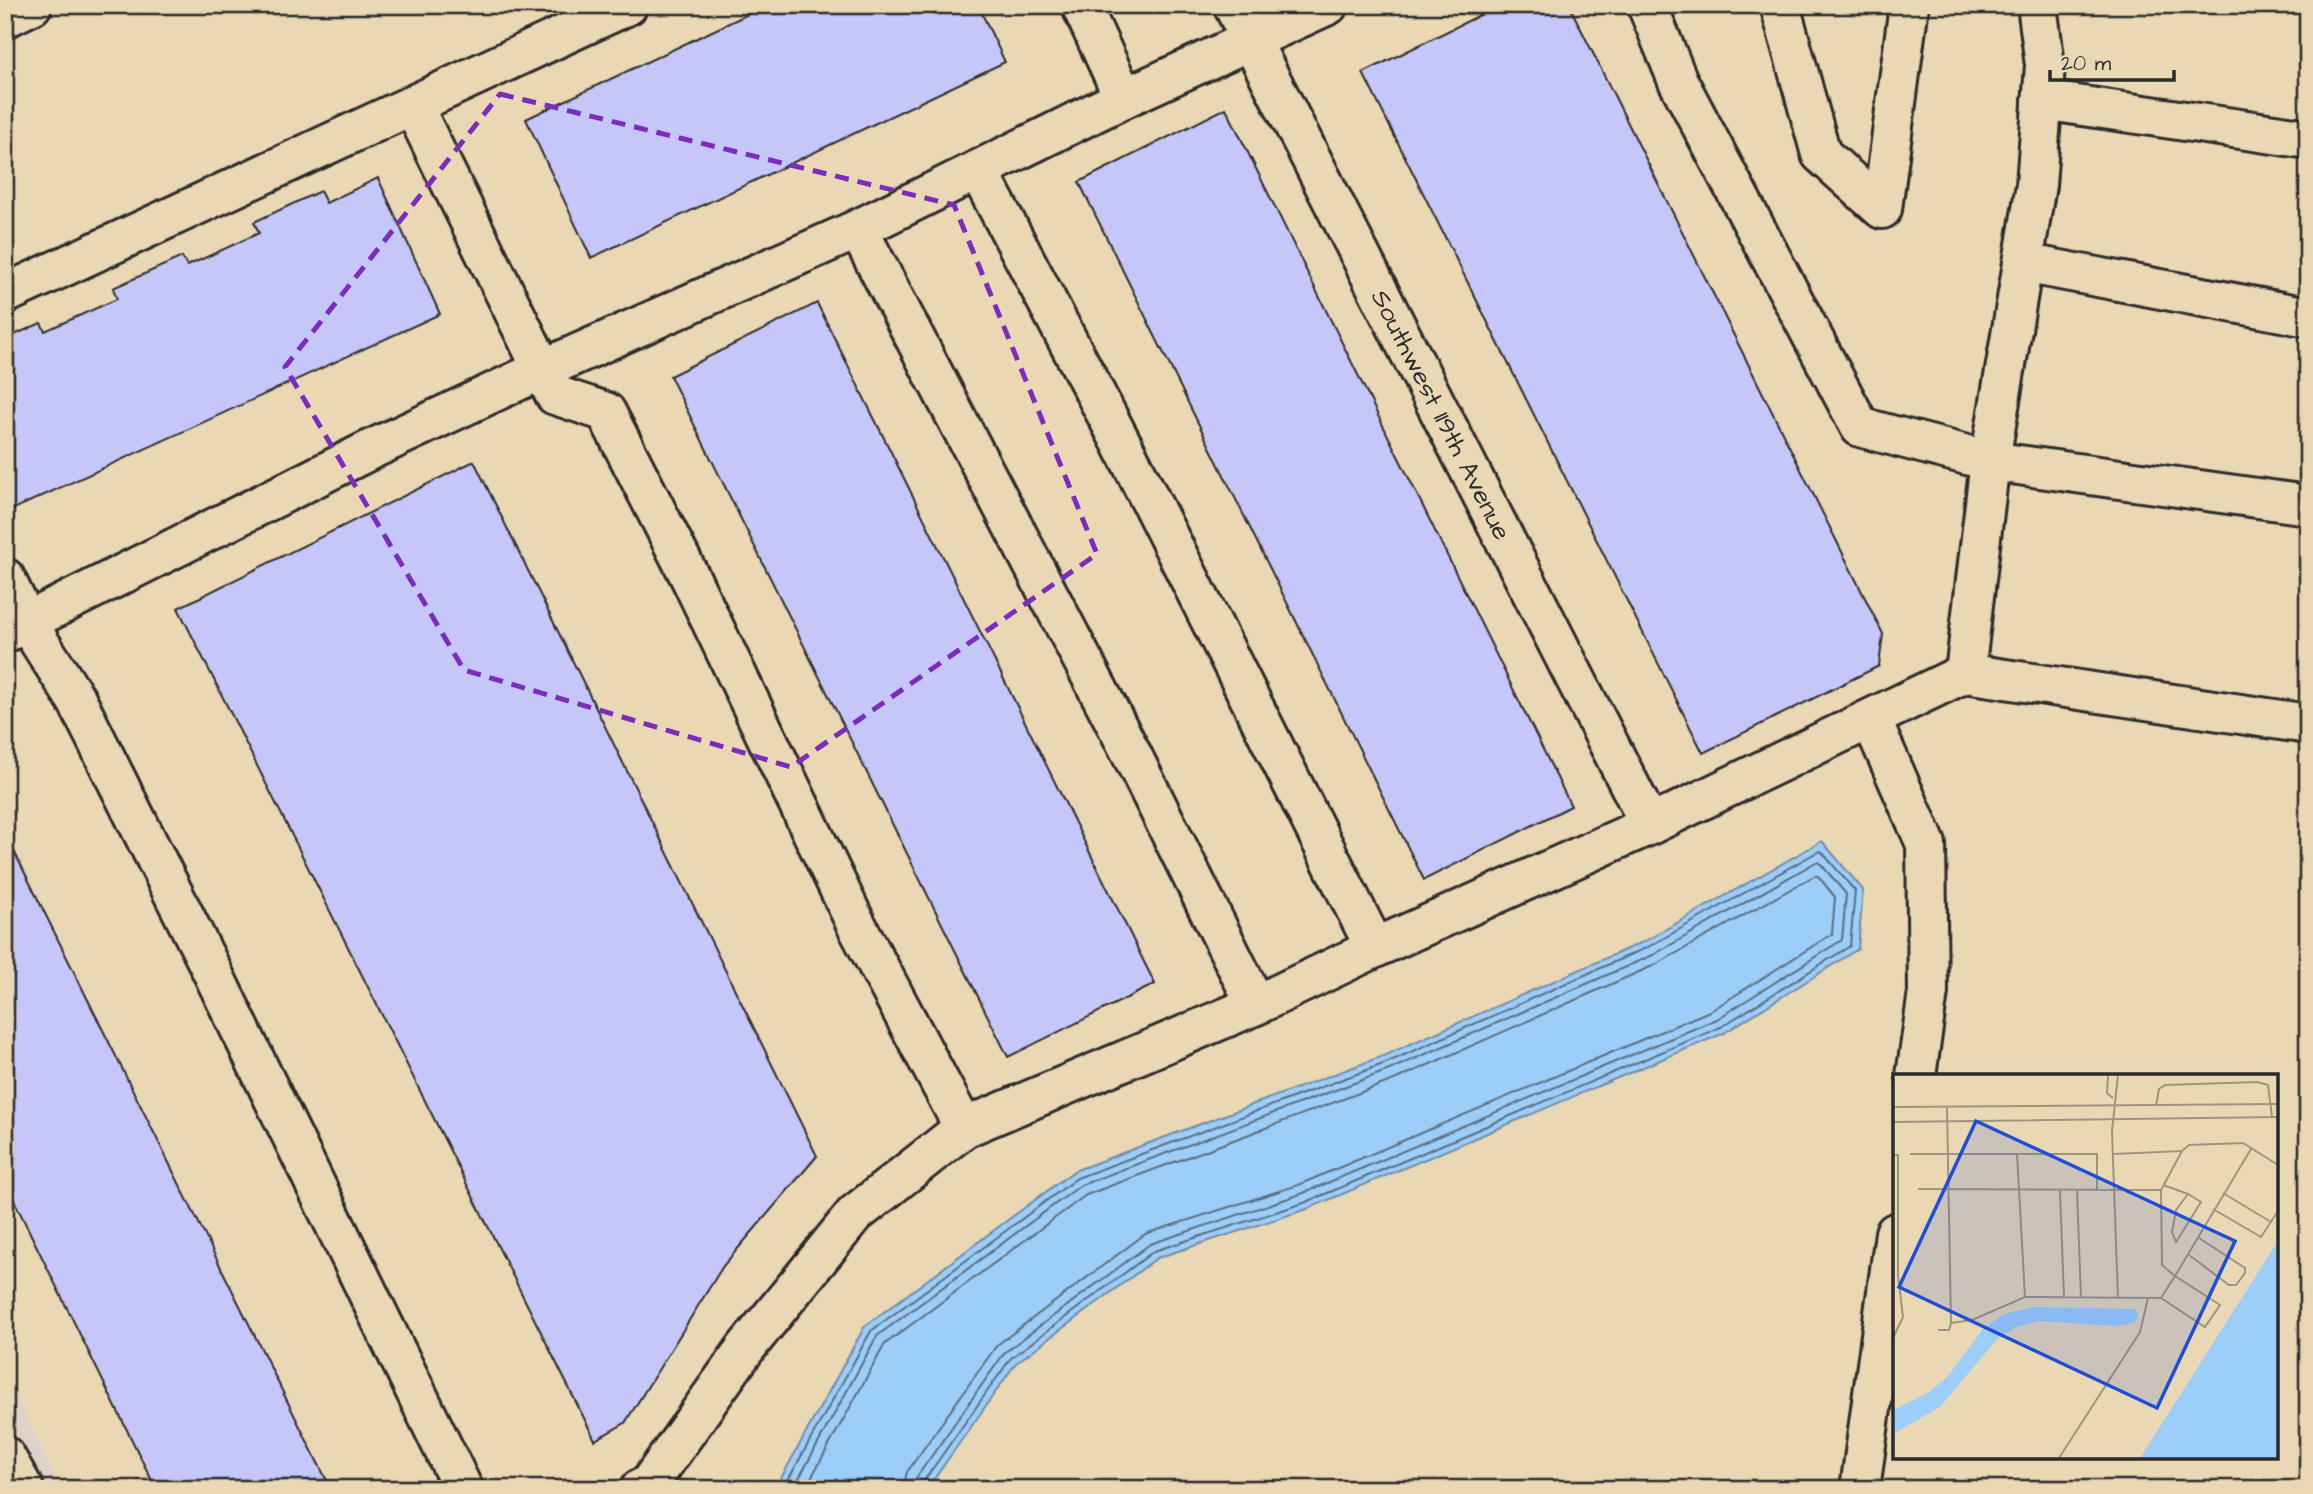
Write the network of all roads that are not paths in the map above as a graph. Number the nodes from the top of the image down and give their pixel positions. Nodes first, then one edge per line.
1 (32, 5) edge
2 (628, 5) edge
3 (1081, 5) edge
4 (1233, 5) edge
5 (1328, 5) edge
6 (1647, 5) edge
7 (1780, 5) edge
8 (1909, 5) edge
9 (2037, 5) edge
10 (5, 18) edge
11 (1251, 41) junction
12 (1124, 99) junction
13 (2042, 100) junction
14 (413, 106) junction
15 (2308, 139) edge
16 (978, 170) junction
17 (858, 229) junction
18 (2023, 262) junction
19 (5, 294) edge
20 (2308, 317) edge
21 (541, 370) junction
22 (1990, 461) junction
23 (2308, 505) edge
24 (5, 578) edge
25 (16, 627) edge
26 (1965, 673) junction
27 (1871, 719) junction
28 (2308, 724) edge
29 (1650, 825) junction
30 (1375, 948) junction
31 (1256, 1005) junction
32 (1916, 1074) edge
33 (964, 1128) junction
34 (1893, 1248) edge
35 (5, 1456) edge
36 (23, 1489) edge
37 (463, 1489) edge
38 (640, 1489) edge
39 (1860, 1489) edge

1 - 10 street
2 - 14 street
3 - 12 street
4 - 11 street, Southwest 119th Avenue
5 - 11 street
6 - 22 street
7 - 8 street
9 - 13 street
11 - 12 street
11 - 29 street, Southwest 119th Avenue
12 - 16 street
13 - 15 street
13 - 18 street
14 - 19 street
14 - 21 street
16 - 17 street
16 - 30 street
17 - 21 street
17 - 31 street
18 - 20 street
18 - 22 street
21 - 25 street
21 - 33 street
22 - 23 street
22 - 26 street
24 - 25 street
25 - 37 street
26 - 27 street
26 - 28 street
27 - 29 street
27 - 32 street
29 - 30 street
30 - 31 street
31 - 33 street
33 - 38 street
34 - 39 street
35 - 36 street

